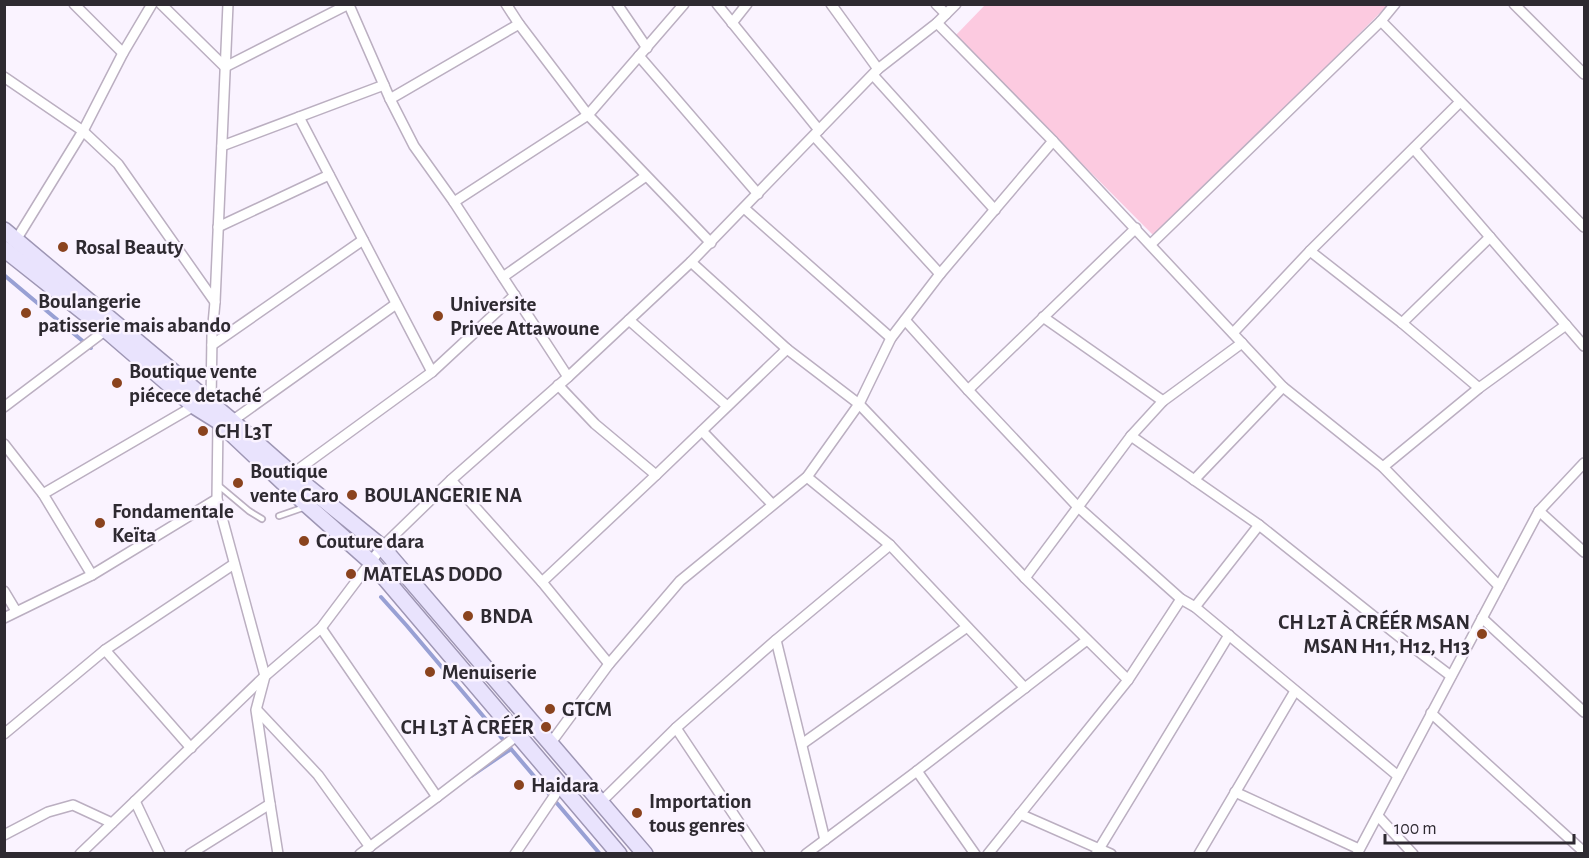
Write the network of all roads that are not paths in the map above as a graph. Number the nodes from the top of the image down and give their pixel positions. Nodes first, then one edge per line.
1 (74, 4) edge
2 (152, 4) edge
3 (161, 4) edge
4 (228, 4) edge
5 (349, 4) edge
6 (506, 4) edge
7 (617, 4) edge
8 (684, 4) edge
9 (717, 4) edge
10 (747, 4) edge
11 (831, 4) edge
12 (936, 4) edge
13 (956, 4) edge
14 (1395, 4) edge
15 (1514, 4) edge
16 (946, 14) junction
17 (1381, 21) junction
18 (732, 23) junction
19 (937, 23) junction
20 (519, 24) junction
21 (647, 48) junction
22 (123, 53) junction
23 (639, 57) junction
24 (225, 68) junction
25 (876, 72) junction
26 (1584, 74) edge
27 (4, 77) edge
28 (384, 85) junction
29 (390, 99) junction
30 (1460, 102) junction
31 (588, 116) junction
32 (299, 117) junction
33 (83, 131) junction
34 (817, 133) junction
35 (1053, 141) junction
36 (222, 146) junction
37 (1414, 148) junction
38 (329, 175) junction
39 (646, 176) junction
40 (758, 194) junction
41 (454, 202) junction
42 (744, 208) junction
43 (995, 210) junction
44 (218, 227) junction
45 (1584, 227) edge
46 (1136, 228) junction
47 (1490, 237) junction
48 (363, 240) junction
49 (711, 243) junction
50 (1151, 244) junction
51 (8, 247) edge
52 (1310, 251) junction
53 (692, 262) junction
54 (939, 274) junction
55 (503, 277) junction
56 (515, 295) junction
57 (215, 302) junction
58 (396, 304) junction
59 (1043, 317) junction
60 (629, 320) junction
61 (905, 320) junction
62 (1402, 323) junction
63 (1566, 325) junction
64 (106, 330) junction
65 (1233, 333) junction
66 (891, 338) junction
67 (1242, 342) junction
68 (212, 345) junction
69 (1584, 346) edge
70 (787, 349) junction
71 (432, 372) junction
72 (568, 377) junction
73 (558, 385) junction
74 (1283, 387) junction
75 (1479, 388) junction
76 (968, 390) junction
77 (1163, 402) junction
78 (211, 404) junction
79 (859, 404) junction
80 (194, 406) junction
81 (728, 406) junction
82 (4, 407) edge
83 (225, 421) junction
84 (702, 431) junction
85 (1131, 436) junction
86 (4, 444) edge
87 (1584, 463) edge
88 (1383, 467) junction
89 (292, 474) junction
90 (656, 475) junction
91 (807, 477) junction
92 (451, 480) junction
93 (1194, 480) junction
94 (218, 484) junction
95 (43, 494) junction
96 (217, 499) junction
97 (772, 504) junction
98 (308, 506) junction
99 (1078, 507) junction
100 (1539, 511) junction
101 (279, 516) dead end
102 (262, 519) dead end
103 (1259, 525) junction
104 (890, 545) junction
105 (382, 547) junction
106 (1584, 552) edge
107 (372, 562) junction
108 (234, 564) junction
109 (92, 574) junction
110 (1025, 578) junction
111 (542, 582) junction
112 (1499, 586) junction
113 (4, 591) edge
114 (1181, 599) junction
115 (1194, 607) junction
116 (16, 611) junction
117 (4, 618) edge
118 (1482, 618) junction
119 (967, 627) junction
120 (321, 628) junction
121 (1229, 635) junction
122 (776, 640) junction
123 (1087, 640) junction
124 (105, 650) junction
125 (609, 664) junction
126 (264, 676) junction
127 (1451, 676) junction
128 (1128, 680) junction
129 (1025, 688) junction
130 (1295, 691) junction
131 (256, 710) junction
132 (1584, 712) edge
133 (1431, 713) junction
134 (676, 728) junction
135 (4, 734) edge
136 (518, 735) junction
137 (550, 744) junction
138 (802, 744) junction
139 (191, 748) junction
140 (917, 771) junction
141 (1398, 776) junction
142 (561, 786) junction
143 (1235, 792) junction
144 (437, 797) junction
145 (135, 801) junction
146 (602, 802) junction
147 (270, 804) junction
148 (1020, 814) junction
149 (1378, 816) junction
150 (112, 823) junction
151 (4, 835) edge
152 (825, 840) junction
153 (370, 847) junction
154 (1097, 850) edge
155 (1358, 851) edge
156 (1584, 852) edge
157 (80, 854) edge
158 (160, 854) edge
159 (190, 854) edge
160 (278, 854) edge
161 (360, 854) edge
162 (515, 854) edge
163 (619, 854) edge
164 (645, 854) edge
165 (760, 854) edge
166 (806, 854) edge
167 (975, 854) edge
168 (988, 854) edge
169 (1111, 854) edge
170 (1199, 854) edge
171 (1413, 854) edge

1 - 22 street
2 - 22 street
3 - 24 street
4 - 24 street
5 - 24 street
5 - 28 street
6 - 20 street
7 - 21 street
8 - 21 street
9 - 18 street
10 - 18 street
11 - 25 street
12 - 16 street
13 - 16 street
14 - 17 street
15 - 26 street
16 - 19 street
17 - 30 street
17 - 50 street
18 - 34 street
19 - 25 street
19 - 35 street
20 - 29 street
20 - 31 street
21 - 23 street
22 - 33 street
23 - 31 street
23 - 40 street
24 - 36 street
25 - 34 street
25 - 43 street
27 - 33 street
28 - 29 street
28 - 32 street
29 - 41 street
30 - 37 street
30 - 45 street
31 - 39 street
31 - 41 street
32 - 36 street
32 - 38 street
33 - 51 street
33 - 57 street
34 - 40 street
34 - 54 street
35 - 43 street
35 - 46 street
36 - 44 street
37 - 47 street
37 - 52 street
38 - 44 street
38 - 48 street
39 - 49 street
39 - 55 street
40 - 42 street
41 - 55 street
42 - 49 street
42 - 66 street
43 - 54 street
44 - 57 street
46 - 50 street
46 - 59 street
47 - 62 street
47 - 63 street
48 - 58 street
48 - 68 street
49 - 53 street
50 - 65 street
51 - 64 main road
51 - 78 main road
52 - 62 street
52 - 65 street
53 - 60 street
53 - 70 street
54 - 61 street
55 - 56 street
56 - 71 street
56 - 72 street
57 - 68 street
58 - 71 street
58 - 83 street
59 - 76 street
59 - 77 street
60 - 72 street
60 - 81 street
61 - 66 street
61 - 76 street
62 - 75 street
63 - 69 street
63 - 75 street
64 - 80 main road
64 - 82 street
65 - 67 street
66 - 79 street
67 - 74 street
67 - 77 street
68 - 78 street
70 - 79 street
70 - 81 street
71 - 89 street
72 - 73 street
73 - 90 street
73 - 92 street
74 - 88 street
74 - 93 street
75 - 88 street
76 - 99 street
77 - 85 street
78 - 83 main road
79 - 91 street
79 - 110 street
80 - 83 main road
80 - 95 street
81 - 84 street
83 - 89 main road
83 - 94 street
83 - 98 main road
84 - 90 street
84 - 97 street
85 - 93 street
85 - 99 street
86 - 95 street
87 - 100 street
88 - 112 street
89 - 105 main road
90 - 111 street
91 - 97 street
91 - 104 street
92 - 105 street
92 - 111 street
93 - 103 street
94 - 96 street
94 - 102 lane
95 - 109 street
96 - 108 street
96 - 109 street
97 - 125 street
98 - 101 lane
98 - 107 main road
99 - 110 street
99 - 114 street
100 - 106 street
100 - 112 street
103 - 115 street
103 - 127 street
104 - 119 street
104 - 122 street
105 - 107 street
105 - 137 main road
107 - 120 street
107 - 136 main road
108 - 124 street
108 - 126 street
109 - 116 street
110 - 123 street
111 - 125 street
112 - 118 street
113 - 116 street
114 - 115 street
114 - 128 street
115 - 121 street
116 - 117 street
118 - 127 street
118 - 132 street
119 - 129 street
119 - 138 street
120 - 126 street
120 - 144 street
121 - 130 street
121 - 154 street
122 - 134 street
122 - 138 street
123 - 128 street
123 - 129 street
124 - 135 street
124 - 139 street
125 - 137 street
126 - 131 street
126 - 139 street
127 - 133 street
128 - 148 street
129 - 140 street
130 - 141 street
130 - 143 street
131 - 147 street
131 - 153 street
133 - 141 street
133 - 156 street
134 - 146 street
134 - 165 street
136 - 142 main road
136 - 144 street
137 - 146 main road
138 - 152 street
139 - 145 street
140 - 152 street
140 - 167 street
141 - 149 street
142 - 162 street
142 - 163 main road
143 - 155 street
143 - 170 street
144 - 153 street
145 - 150 street
145 - 158 street
146 - 164 main road
147 - 159 street
147 - 160 street
148 - 154 street
148 - 168 street
149 - 155 street
149 - 171 street
150 - 151 street
150 - 157 street
152 - 166 street
153 - 161 street
154 - 169 street

